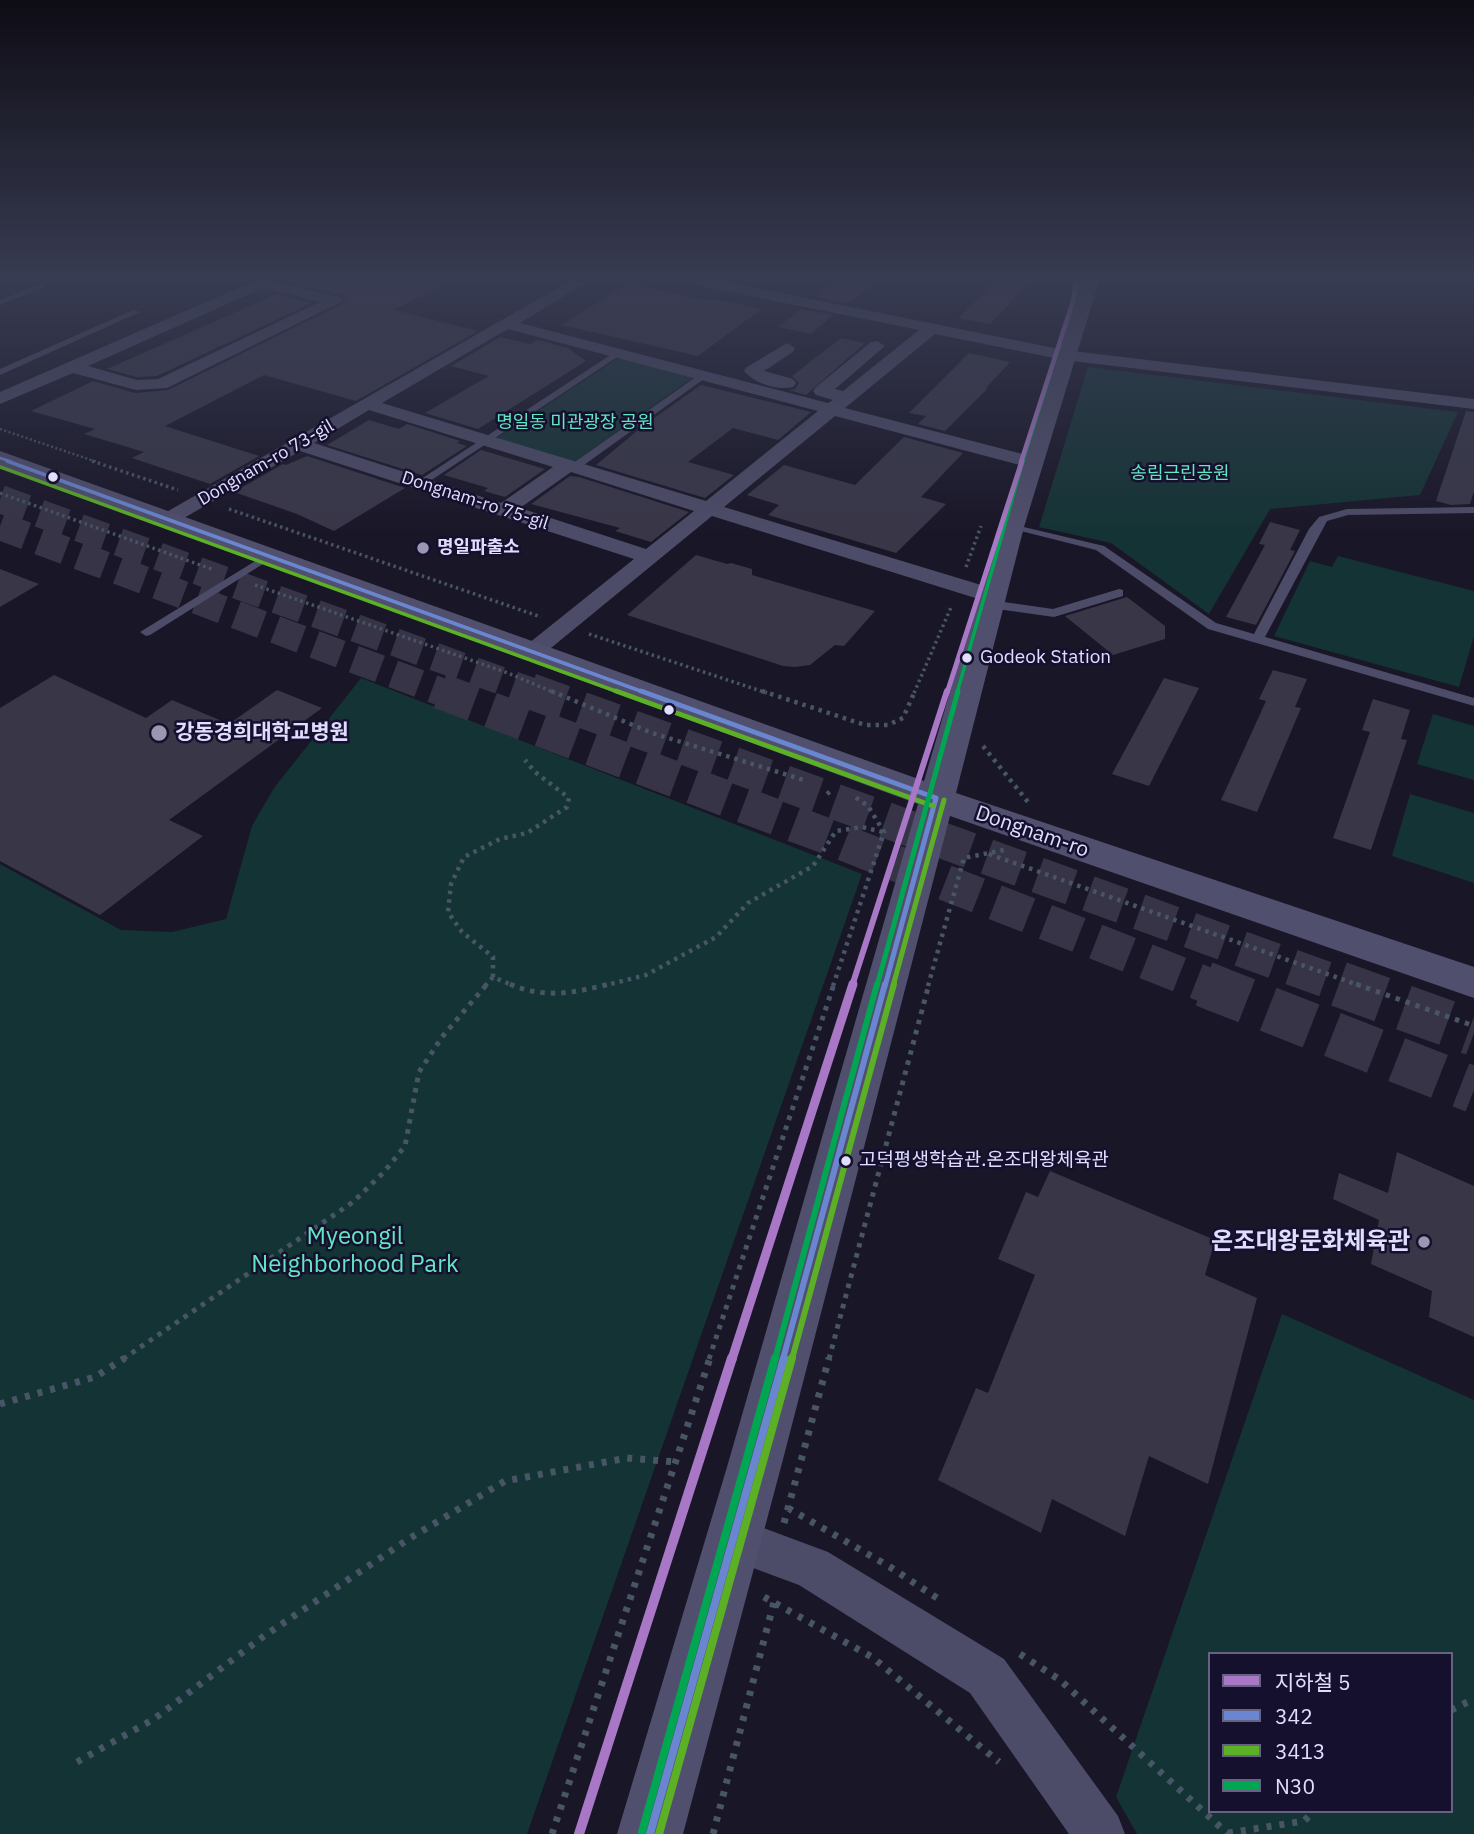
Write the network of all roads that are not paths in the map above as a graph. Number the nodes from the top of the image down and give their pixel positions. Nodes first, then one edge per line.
1 (71, 367) joint
2 (198, 367) edge
3 (433, 367) edge
4 (599, 367) edge
5 (667, 367) edge
6 (760, 367) edge
7 (852, 367) edge
8 (885, 367) edge
9 (1060, 367) edge
10 (1161, 367) edge
11 (703, 376) junction
12 (822, 391) junction
13 (0, 399) edge
14 (368, 404) junction
15 (839, 404) junction
16 (1474, 404) edge
17 (485, 440) junction
18 (299, 444) junction
19 (0, 458) edge
20 (1031, 462) junction
21 (570, 467) junction
22 (420, 483) junction
23 (709, 509) junction
24 (504, 510) junction
25 (1474, 510) edge
26 (170, 518) junction
27 (1011, 527) junction
28 (270, 555) junction
29 (650, 558) junction
30 (1119, 593) dead end
31 (991, 600) junction
32 (146, 632) dead end
33 (1257, 640) junction
34 (532, 652) junction
35 (1474, 702) edge
36 (936, 799) junction
37 (1474, 983) edge
38 (734, 1539) junction
39 (650, 1834) edge
40 (1100, 1834) edge

1 - 2 street
1 - 13 street
3 - 14 street, Dongnam-ro 73-gil
4 - 17 lane
5 - 11 street
6 - 12 street
7 - 12 street
8 - 15 street
9 - 20 main road
10 - 16 street
11 - 15 street
11 - 21 lane
12 - 15 street
14 - 17 street
14 - 18 street, Dongnam-ro 73-gil
15 - 20 street
15 - 23 street
17 - 21 street
17 - 22 lane
18 - 22 street, Dongnam-ro 75-gil
18 - 26 street, Dongnam-ro 73-gil
19 - 26 main road, Dongnam-ro
20 - 27 main road
21 - 23 street
21 - 24 street
22 - 24 street, Dongnam-ro 75-gil
23 - 29 street
23 - 31 street
24 - 29 street, Dongnam-ro 75-gil
25 - 33 lane
26 - 28 main road, Dongnam-ro
27 - 31 main road
27 - 33 lane
28 - 32 lane
28 - 34 main road, Dongnam-ro
29 - 34 street
30 - 31 lane
31 - 36 main road
33 - 35 lane
34 - 36 main road, Dongnam-ro
36 - 37 main road, Dongnam-ro
36 - 38 main road
38 - 39 main road
38 - 40 street

